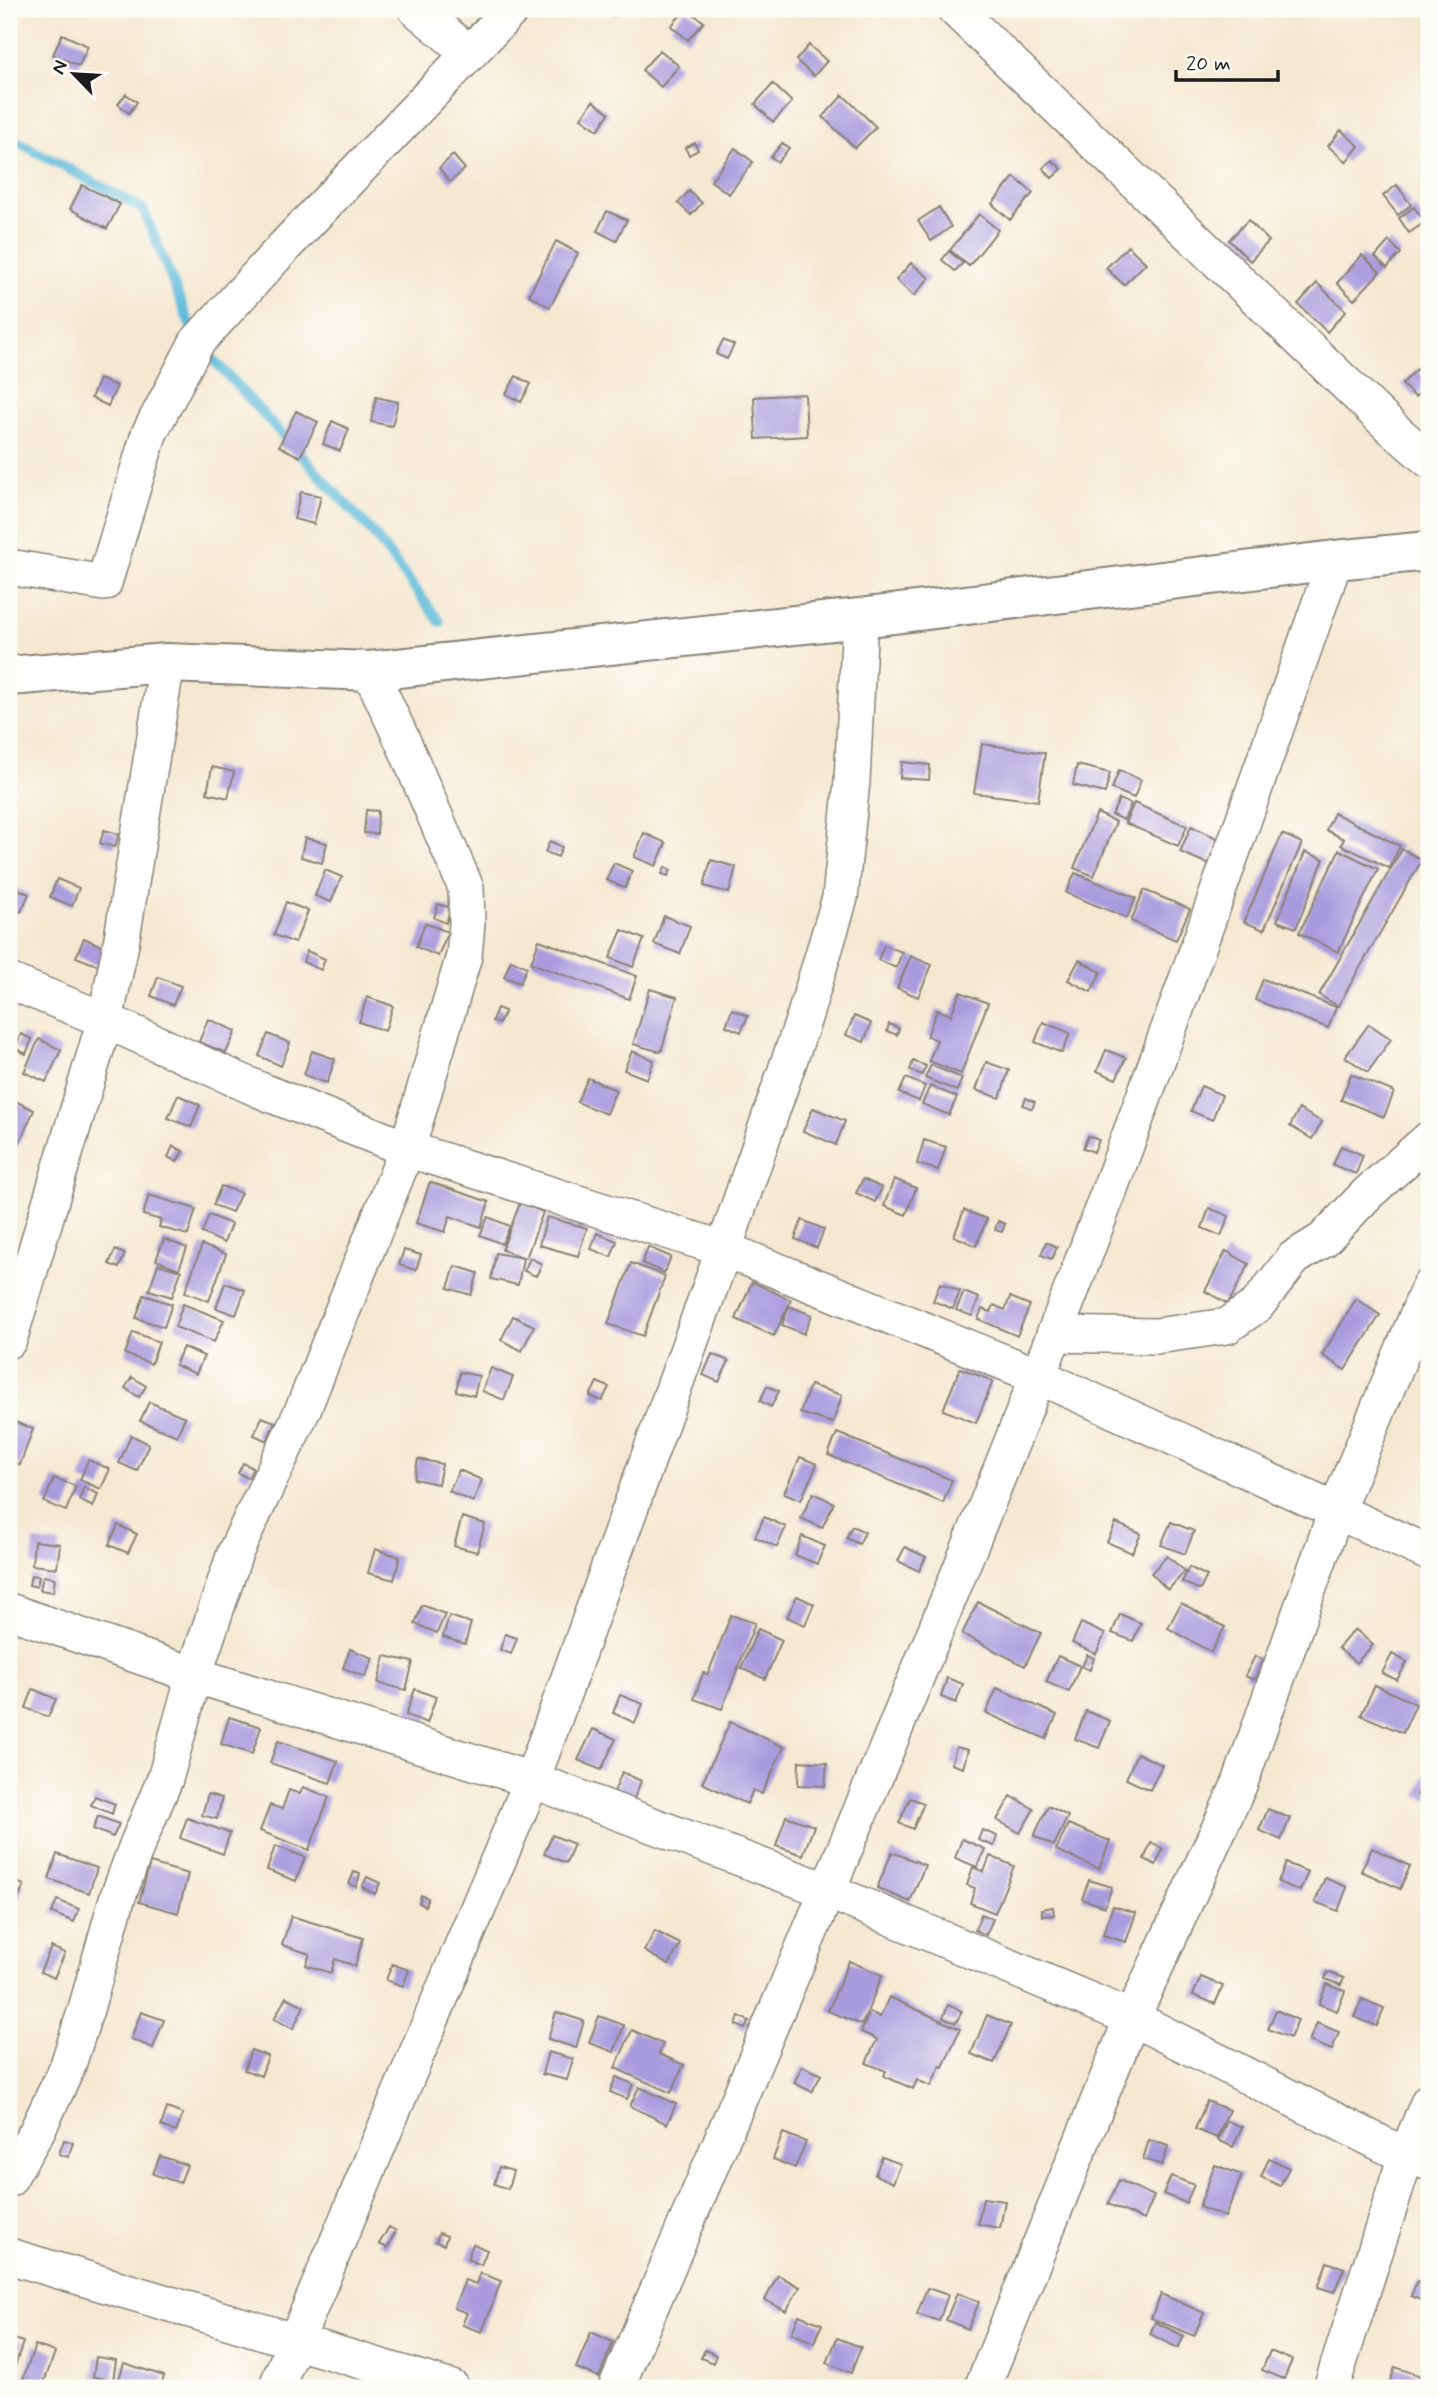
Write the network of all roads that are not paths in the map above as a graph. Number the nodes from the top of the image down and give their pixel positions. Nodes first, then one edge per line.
1 (416, 9) edge
2 (513, 9) edge
3 (955, 9) edge
4 (468, 52) junction
5 (1429, 460) edge
6 (1429, 551) edge
7 (1335, 560) junction
8 (9, 566) edge
9 (860, 618) junction
10 (167, 663) junction
11 (370, 671) junction
12 (9, 676) edge
13 (9, 981) edge
14 (105, 1020) junction
15 (1429, 1139) edge
16 (407, 1149) junction
17 (724, 1249) junction
18 (1429, 1287) edge
19 (1054, 1334) junction
20 (9, 1340) edge
21 (1038, 1376) junction
22 (1336, 1511) junction
23 (1429, 1553) edge
24 (9, 1611) edge
25 (194, 1675) junction
26 (531, 1780) junction
27 (828, 1891) junction
28 (1132, 2018) junction
29 (1429, 2101) edge
30 (1418, 2159) edge
31 (9, 2179) edge
32 (9, 2256) edge
33 (295, 2340) junction
34 (276, 2388) edge
35 (452, 2388) edge
36 (617, 2388) edge
37 (982, 2388) edge
38 (1331, 2388) edge

1 - 4 street
2 - 4 street
3 - 5 street
4 - 8 street
6 - 7 main road
7 - 9 main road
7 - 19 street
9 - 11 main road
9 - 17 street
10 - 11 main road
10 - 12 main road
10 - 14 street
11 - 16 street
13 - 14 street
14 - 16 street
14 - 20 street
15 - 19 street
16 - 17 street
16 - 25 street
17 - 21 street
17 - 26 street
18 - 22 street
19 - 21 street
21 - 22 street
21 - 27 street
22 - 23 street
22 - 28 street
24 - 25 street
25 - 26 street
25 - 31 street
26 - 27 street
26 - 33 street
27 - 28 street
27 - 36 street
28 - 30 street
28 - 37 street
29 - 30 street
30 - 38 street
32 - 33 street
33 - 34 street
33 - 35 street

